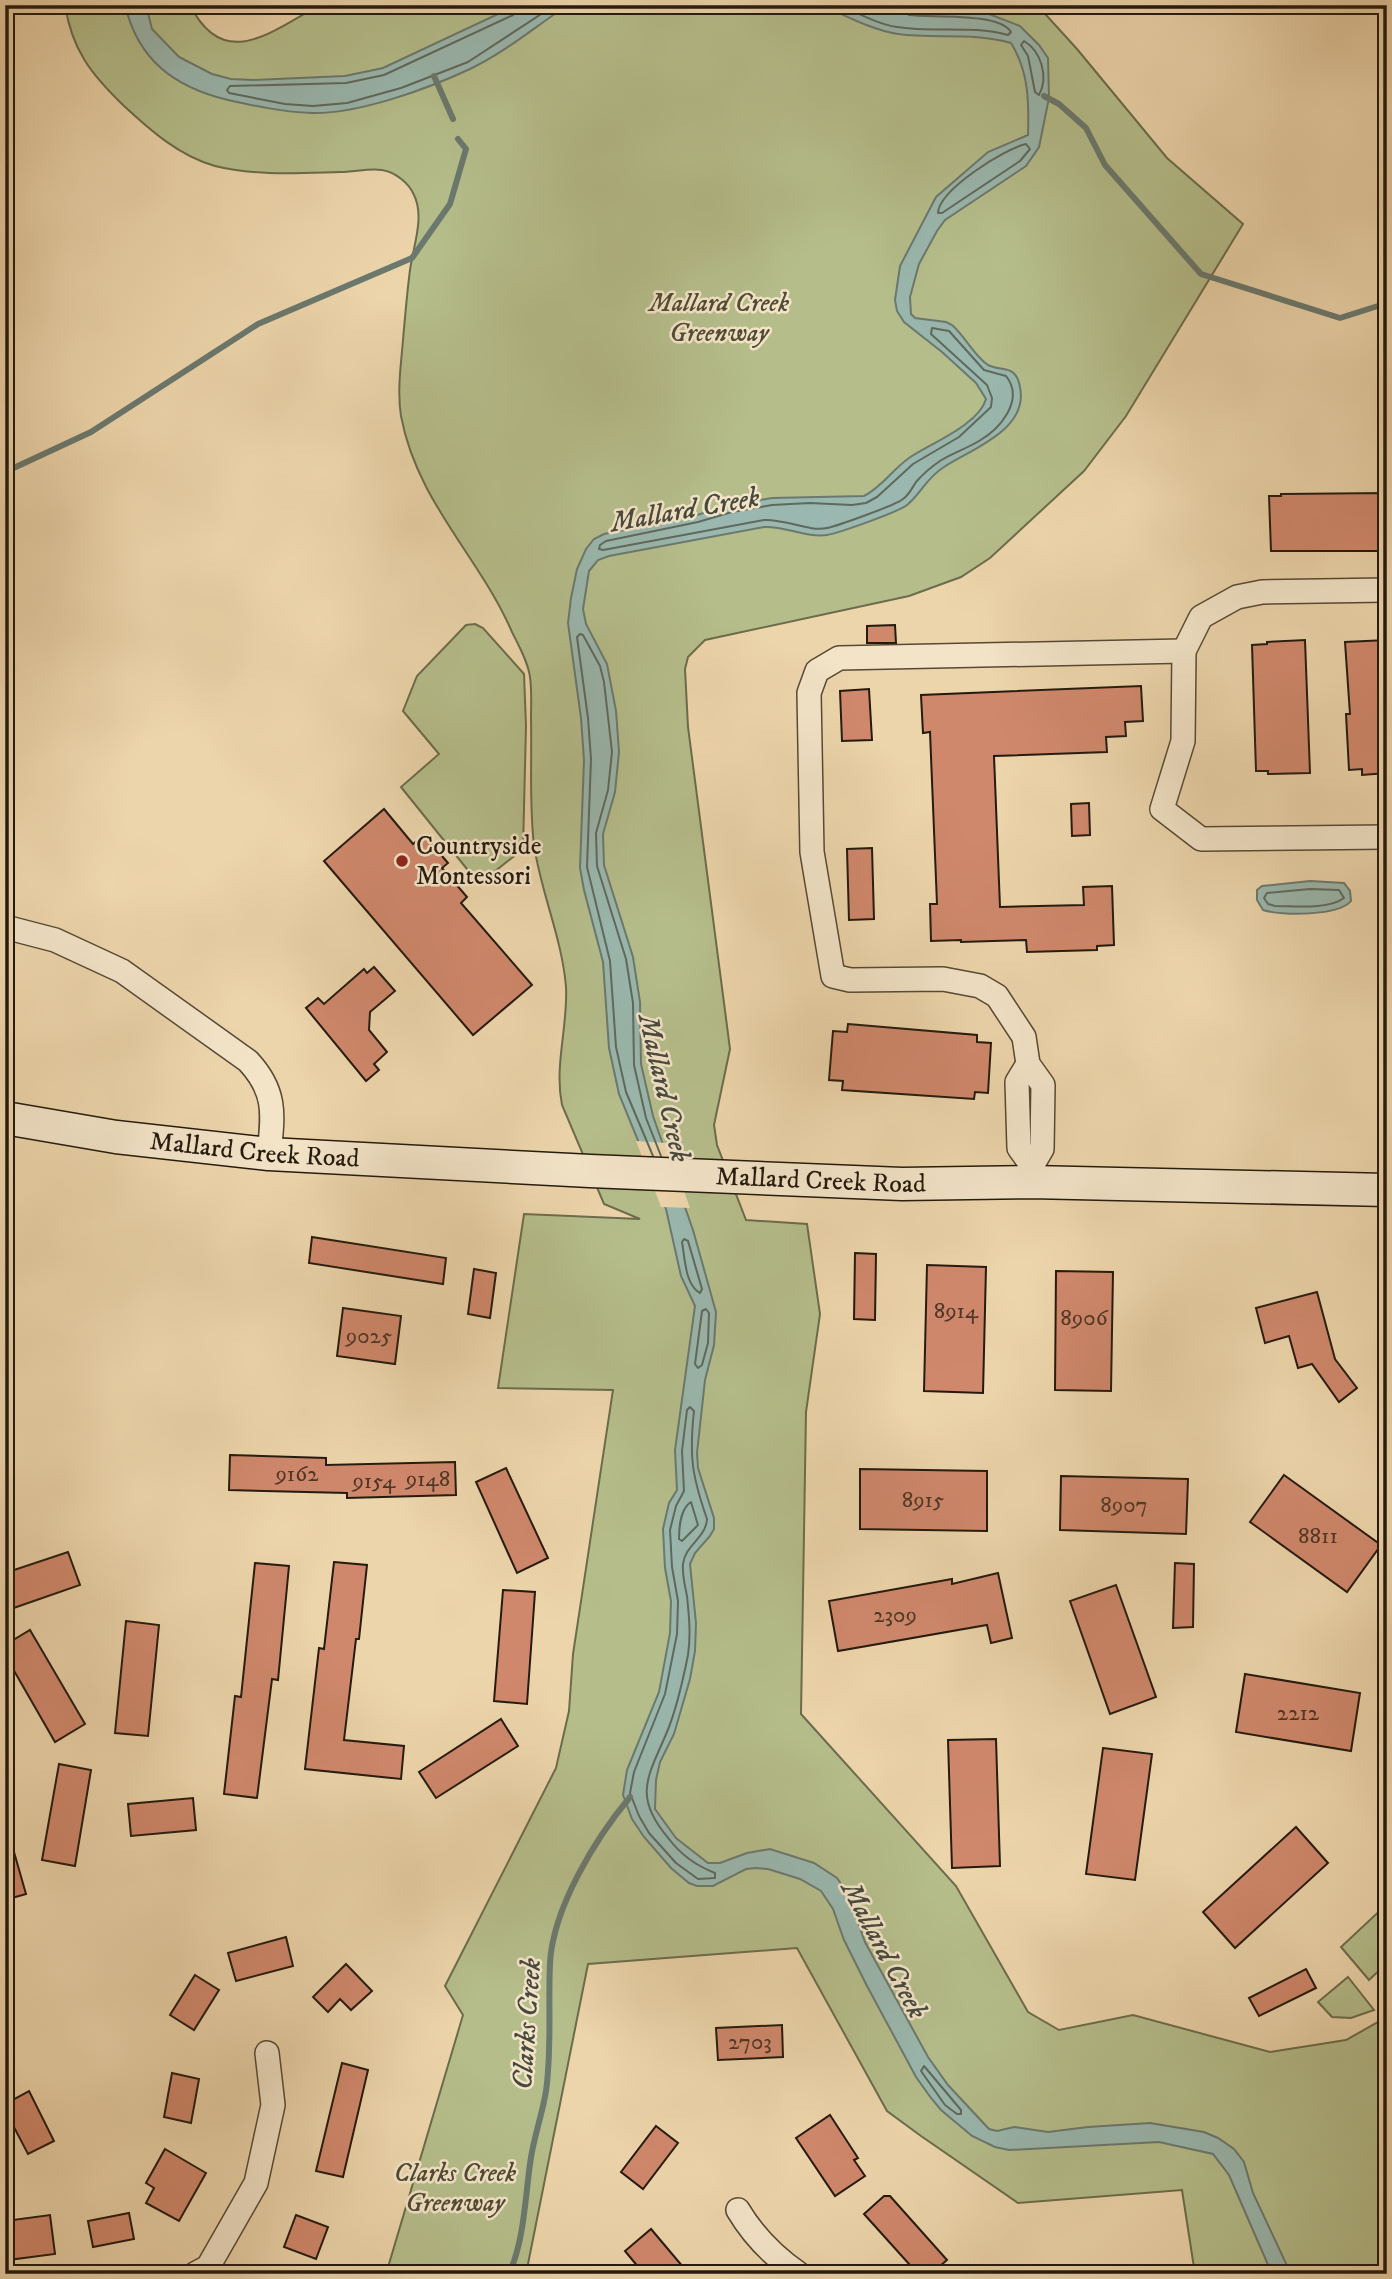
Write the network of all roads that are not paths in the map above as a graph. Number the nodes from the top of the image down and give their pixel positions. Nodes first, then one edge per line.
1 (1387, 590) edge
2 (1184, 651) junction
3 (1387, 837) edge
4 (5, 927) edge
5 (5, 1118) edge
6 (269, 1154) junction
7 (1031, 1174) junction
8 (1387, 1190) edge
9 (267, 2053) dead end
10 (738, 2210) dead end
11 (195, 2274) edge
12 (799, 2274) edge

1 - 2 street
2 - 3 street
2 - 7 street
4 - 6 street
5 - 6 main road, Mallard Creek Road
6 - 7 main road, Mallard Creek Road
7 - 8 main road, Mallard Creek Road
9 - 11 street
10 - 12 street

